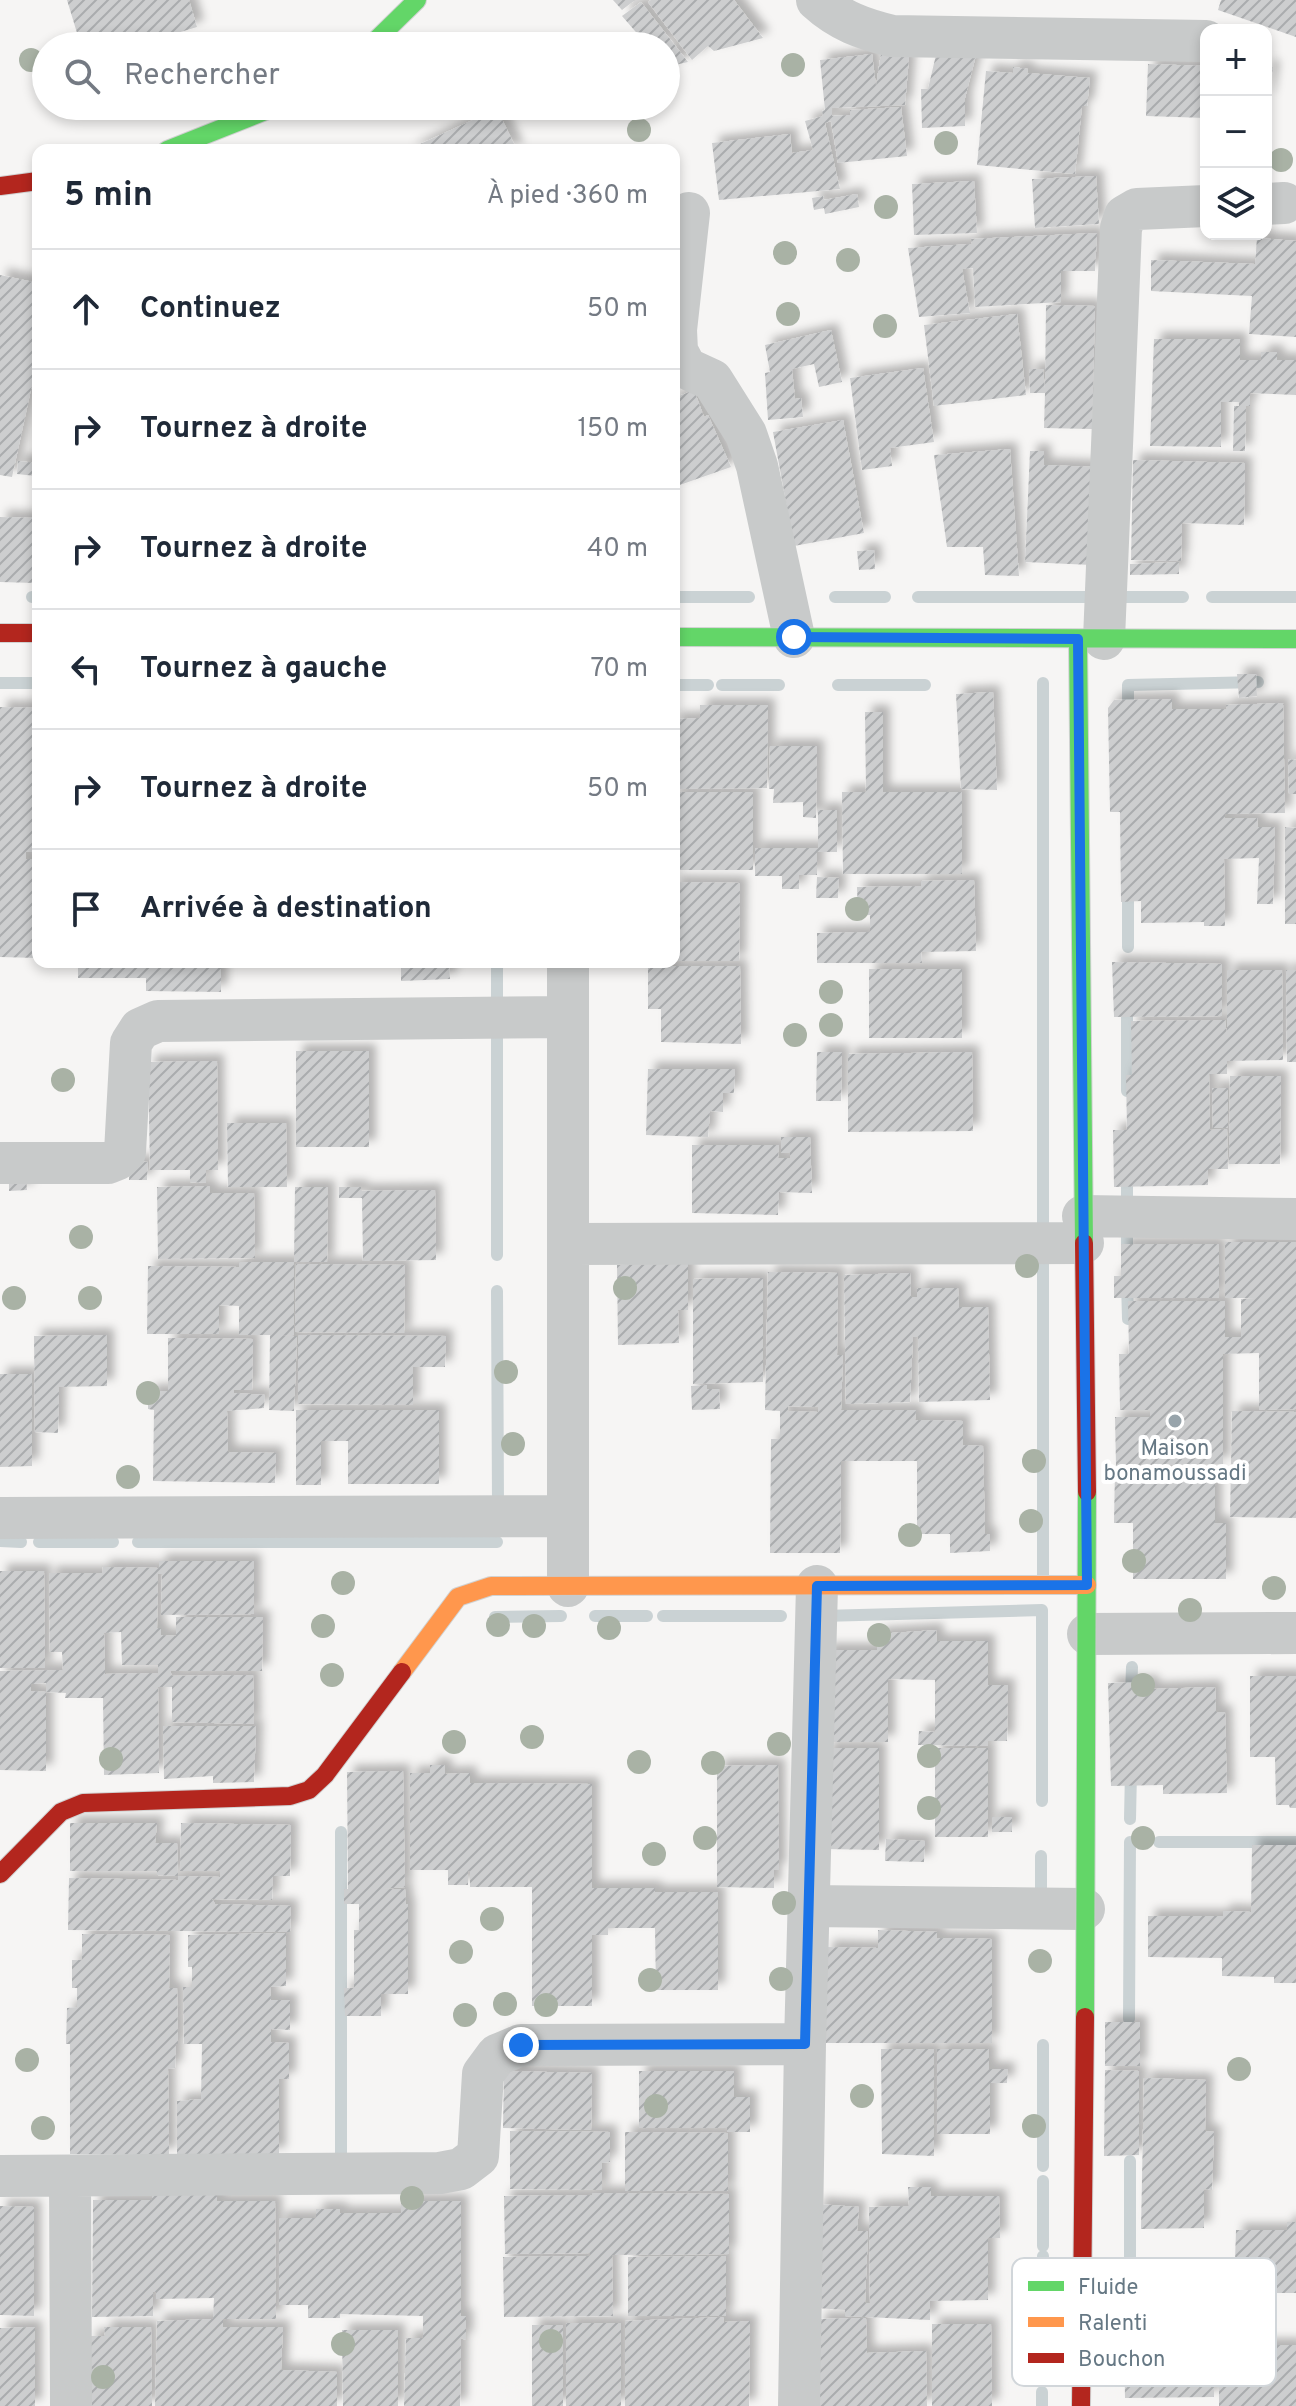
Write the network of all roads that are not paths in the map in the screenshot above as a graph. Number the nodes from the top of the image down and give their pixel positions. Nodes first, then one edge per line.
1 (417, 0) edge
2 (817, 0) edge
3 (387, 32) edge
4 (1200, 41) edge
5 (243, 120) edge
6 (182, 144) edge
7 (32, 182) edge
8 (0, 186) edge
9 (1200, 206) edge
10 (689, 213) dead end
11 (680, 294) edge
12 (680, 357) edge
13 (0, 633) edge
14 (32, 633) edge
15 (680, 637) edge
16 (794, 637) junction
17 (1091, 639) junction
18 (1296, 639) edge
19 (568, 968) edge
20 (568, 1017) junction
21 (0, 1163) edge
22 (1296, 1219) edge
23 (1083, 1229) junction
24 (568, 1244) junction
25 (568, 1516) junction
26 (0, 1518) edge
27 (1087, 1585) junction
28 (568, 1586) junction
29 (817, 1586) junction
30 (1296, 1633) edge
31 (1088, 1634) junction
32 (0, 1874) edge
33 (808, 1906) junction
34 (1084, 1909) junction
35 (805, 2044) junction
36 (0, 2176) edge
37 (70, 2176) junction
38 (1082, 2258) edge
39 (1081, 2386) edge
40 (71, 2406) edge
41 (799, 2406) edge
42 (1081, 2406) edge

1 - 3 street
2 - 4 street
5 - 6 street
7 - 8 street
9 - 17 street
10 - 11 street
12 - 16 street
13 - 14 street
15 - 16 street
16 - 17 street
17 - 18 street
17 - 23 street
19 - 20 street
20 - 21 street
20 - 24 street
22 - 23 street
23 - 24 street
23 - 27 street
24 - 25 street
25 - 26 street
25 - 28 street
27 - 29 street
27 - 31 street
28 - 29 street
28 - 32 street
29 - 33 street
30 - 31 street
31 - 34 street
33 - 34 street
33 - 35 street
34 - 38 street
35 - 37 street
35 - 41 street
36 - 37 street
37 - 40 street
39 - 42 street

